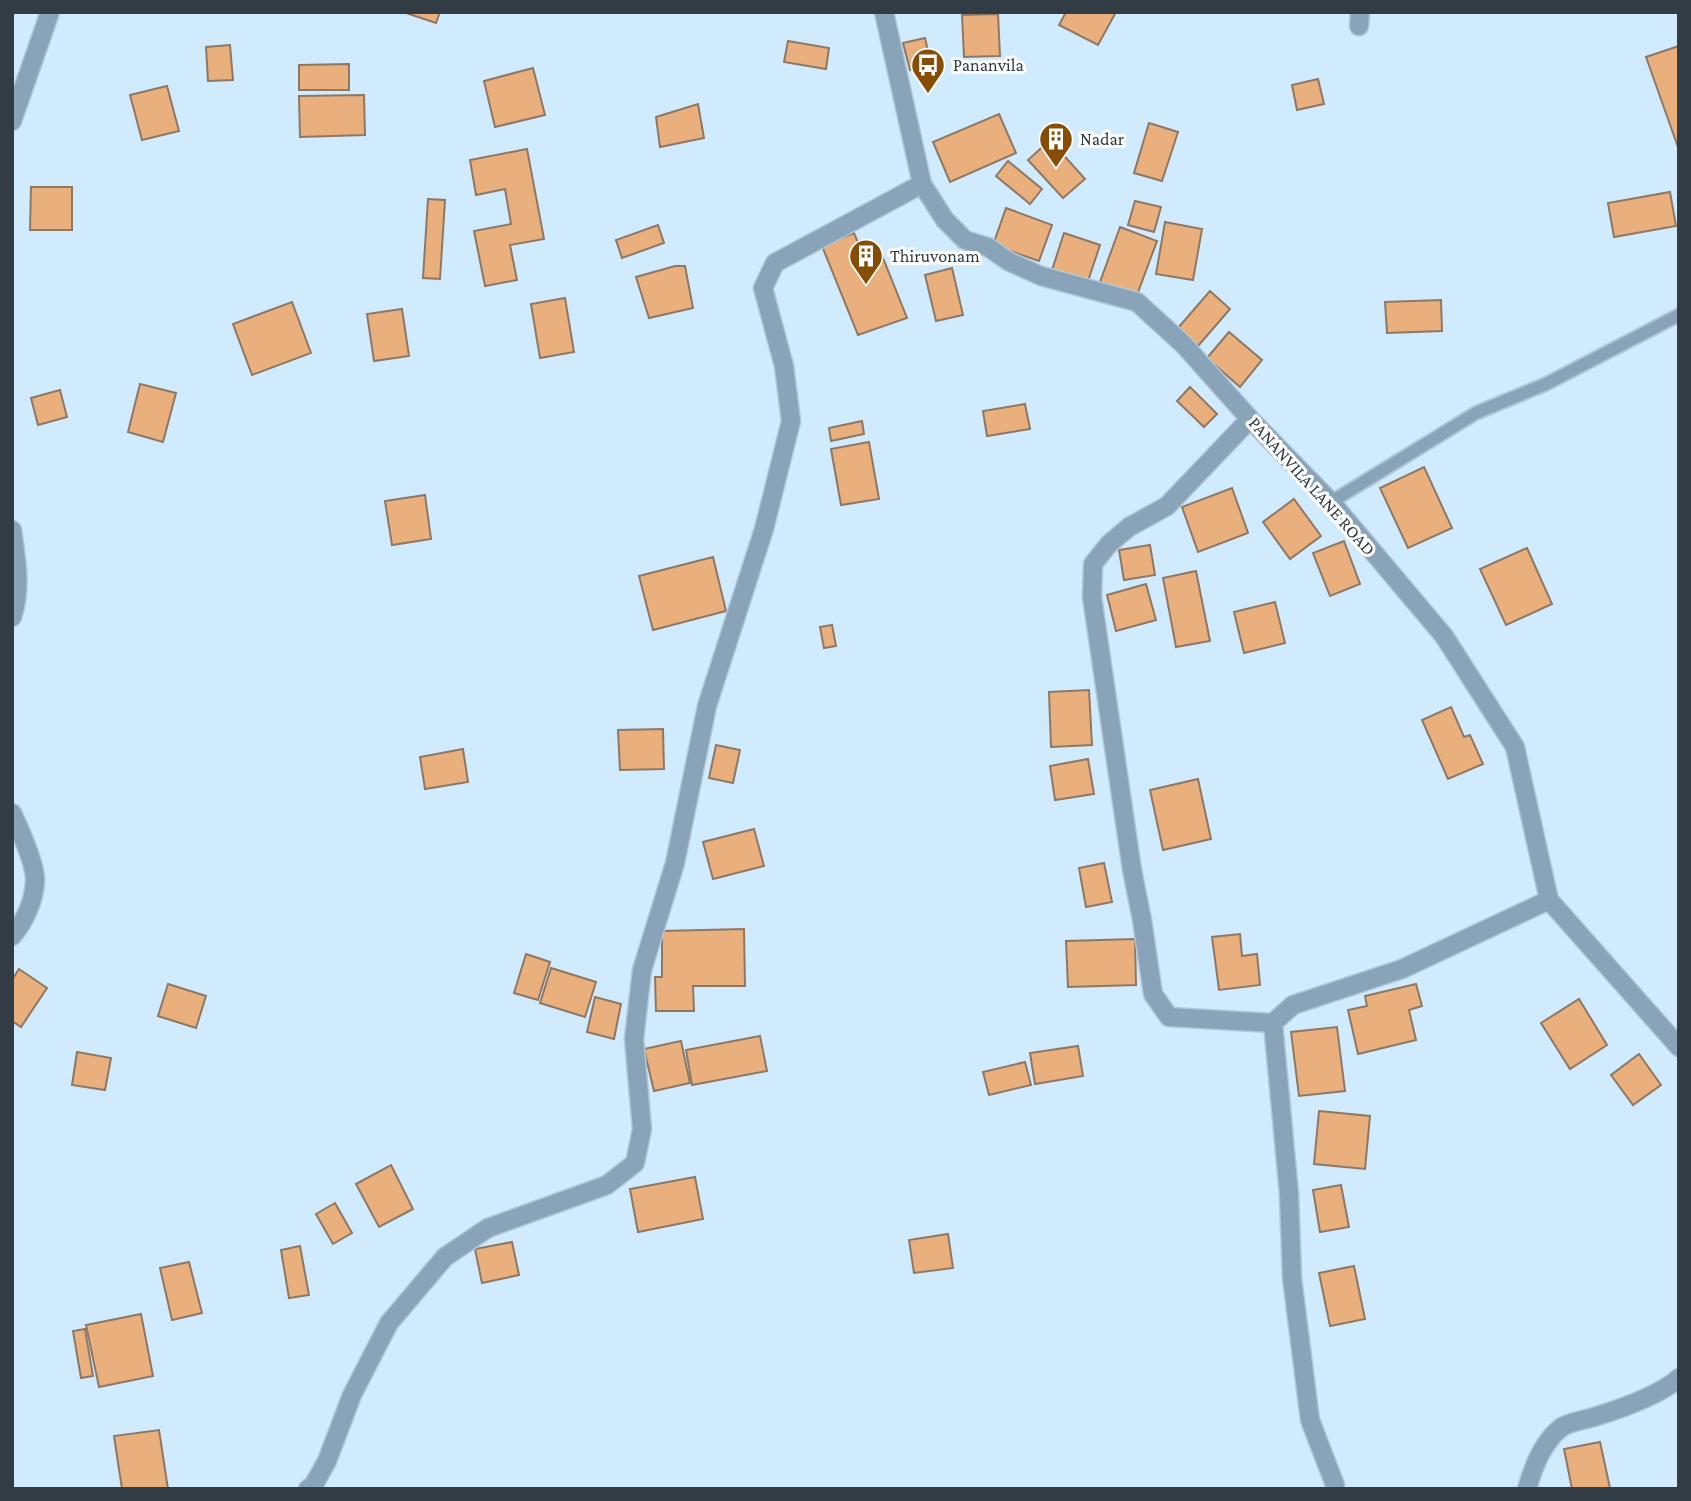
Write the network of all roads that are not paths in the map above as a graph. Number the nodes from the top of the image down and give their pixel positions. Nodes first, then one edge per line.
1 (50, 12) edge
2 (884, 12) edge
3 (12, 121) edge
4 (922, 184) junction
5 (1679, 315) edge
6 (1250, 419) junction
7 (1331, 502) junction
8 (12, 530) edge
9 (12, 617) edge
10 (12, 813) edge
11 (1549, 900) junction
12 (12, 936) edge
13 (1273, 1023) junction
14 (1679, 1048) edge
15 (1679, 1378) edge
16 (1335, 1485) dead end
17 (308, 1489) edge
18 (1527, 1489) edge

1 - 3 street
2 - 4 street, PANANVILA LANE ROAD
4 - 6 street, PANANVILA LANE ROAD
4 - 17 street
5 - 7 lane
6 - 7 street, PANANVILA LANE ROAD
6 - 13 street
7 - 11 street, PANANVILA LANE ROAD
8 - 9 street
10 - 12 street
11 - 13 street
11 - 14 street, PANANVILA LANE ROAD
13 - 16 street
15 - 18 street

